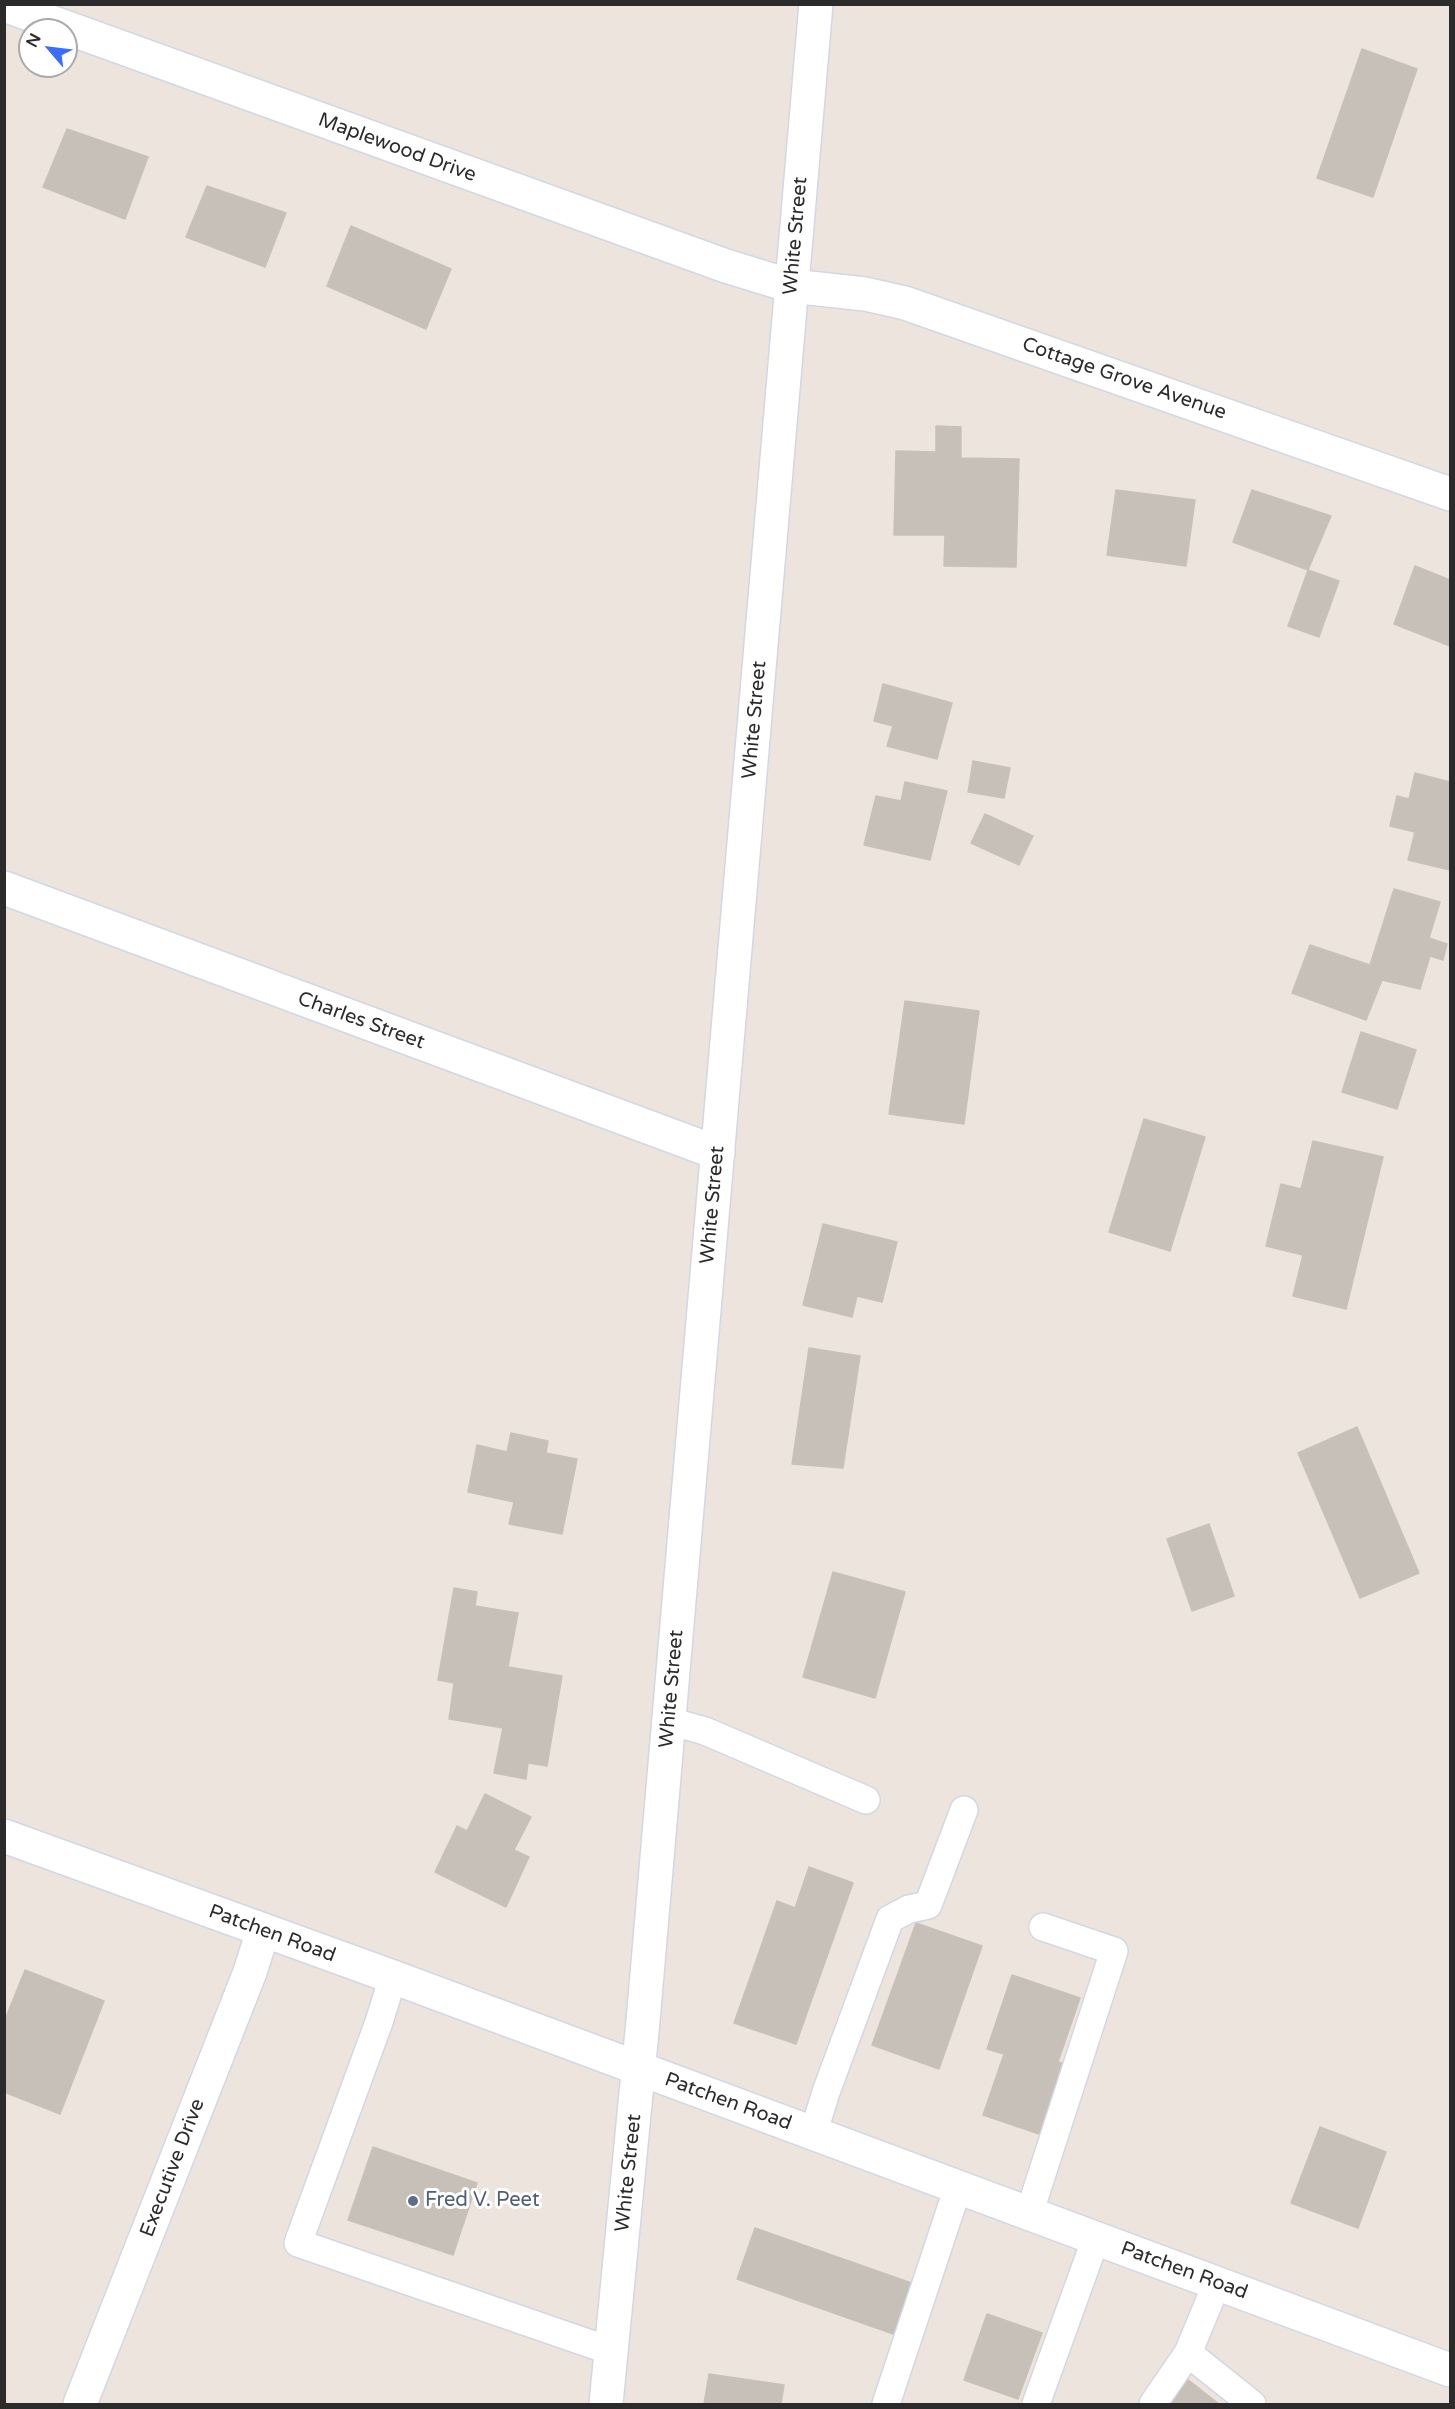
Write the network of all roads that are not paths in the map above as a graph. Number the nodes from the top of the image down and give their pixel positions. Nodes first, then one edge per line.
1 (816, 4) edge
2 (4, 5) edge
3 (792, 286) junction
4 (1450, 494) edge
5 (4, 888) edge
6 (718, 1153) junction
7 (669, 1721) junction
8 (866, 1800) dead end
9 (964, 1810) dead end
10 (4, 1836) edge
11 (1043, 1927) dead end
12 (263, 1931) junction
13 (393, 1977) junction
14 (639, 2069) junction
15 (813, 2134) junction
16 (958, 2187) junction
17 (1029, 2214) junction
18 (1096, 2238) junction
19 (1217, 2283) junction
20 (611, 2351) junction
21 (1188, 2353) junction
22 (1450, 2370) edge
23 (1243, 2402) edge
24 (80, 2404) edge
25 (606, 2404) edge
26 (886, 2404) edge
27 (1036, 2404) edge
28 (1153, 2404) edge

1 - 3 street, White Street
2 - 3 street, Maplewood Drive
3 - 4 street, Cottage Grove Avenue
3 - 6 street, White Street
5 - 6 street, Charles Street
6 - 7 street, White Street
7 - 8 lane
7 - 14 street, White Street
9 - 15 lane
10 - 12 street, Patchen Road
11 - 17 lane
12 - 13 street, Patchen Road
12 - 24 street, Executive Drive
13 - 14 street, Patchen Road
13 - 20 lane
14 - 15 street, Patchen Road
14 - 20 street, White Street
15 - 16 street, Patchen Road
16 - 17 street, Patchen Road
16 - 26 lane
17 - 18 street, Patchen Road
18 - 19 street, Patchen Road
18 - 27 lane
19 - 21 lane
19 - 22 street, Patchen Road
20 - 25 street, White Street
21 - 23 lane
21 - 28 lane

